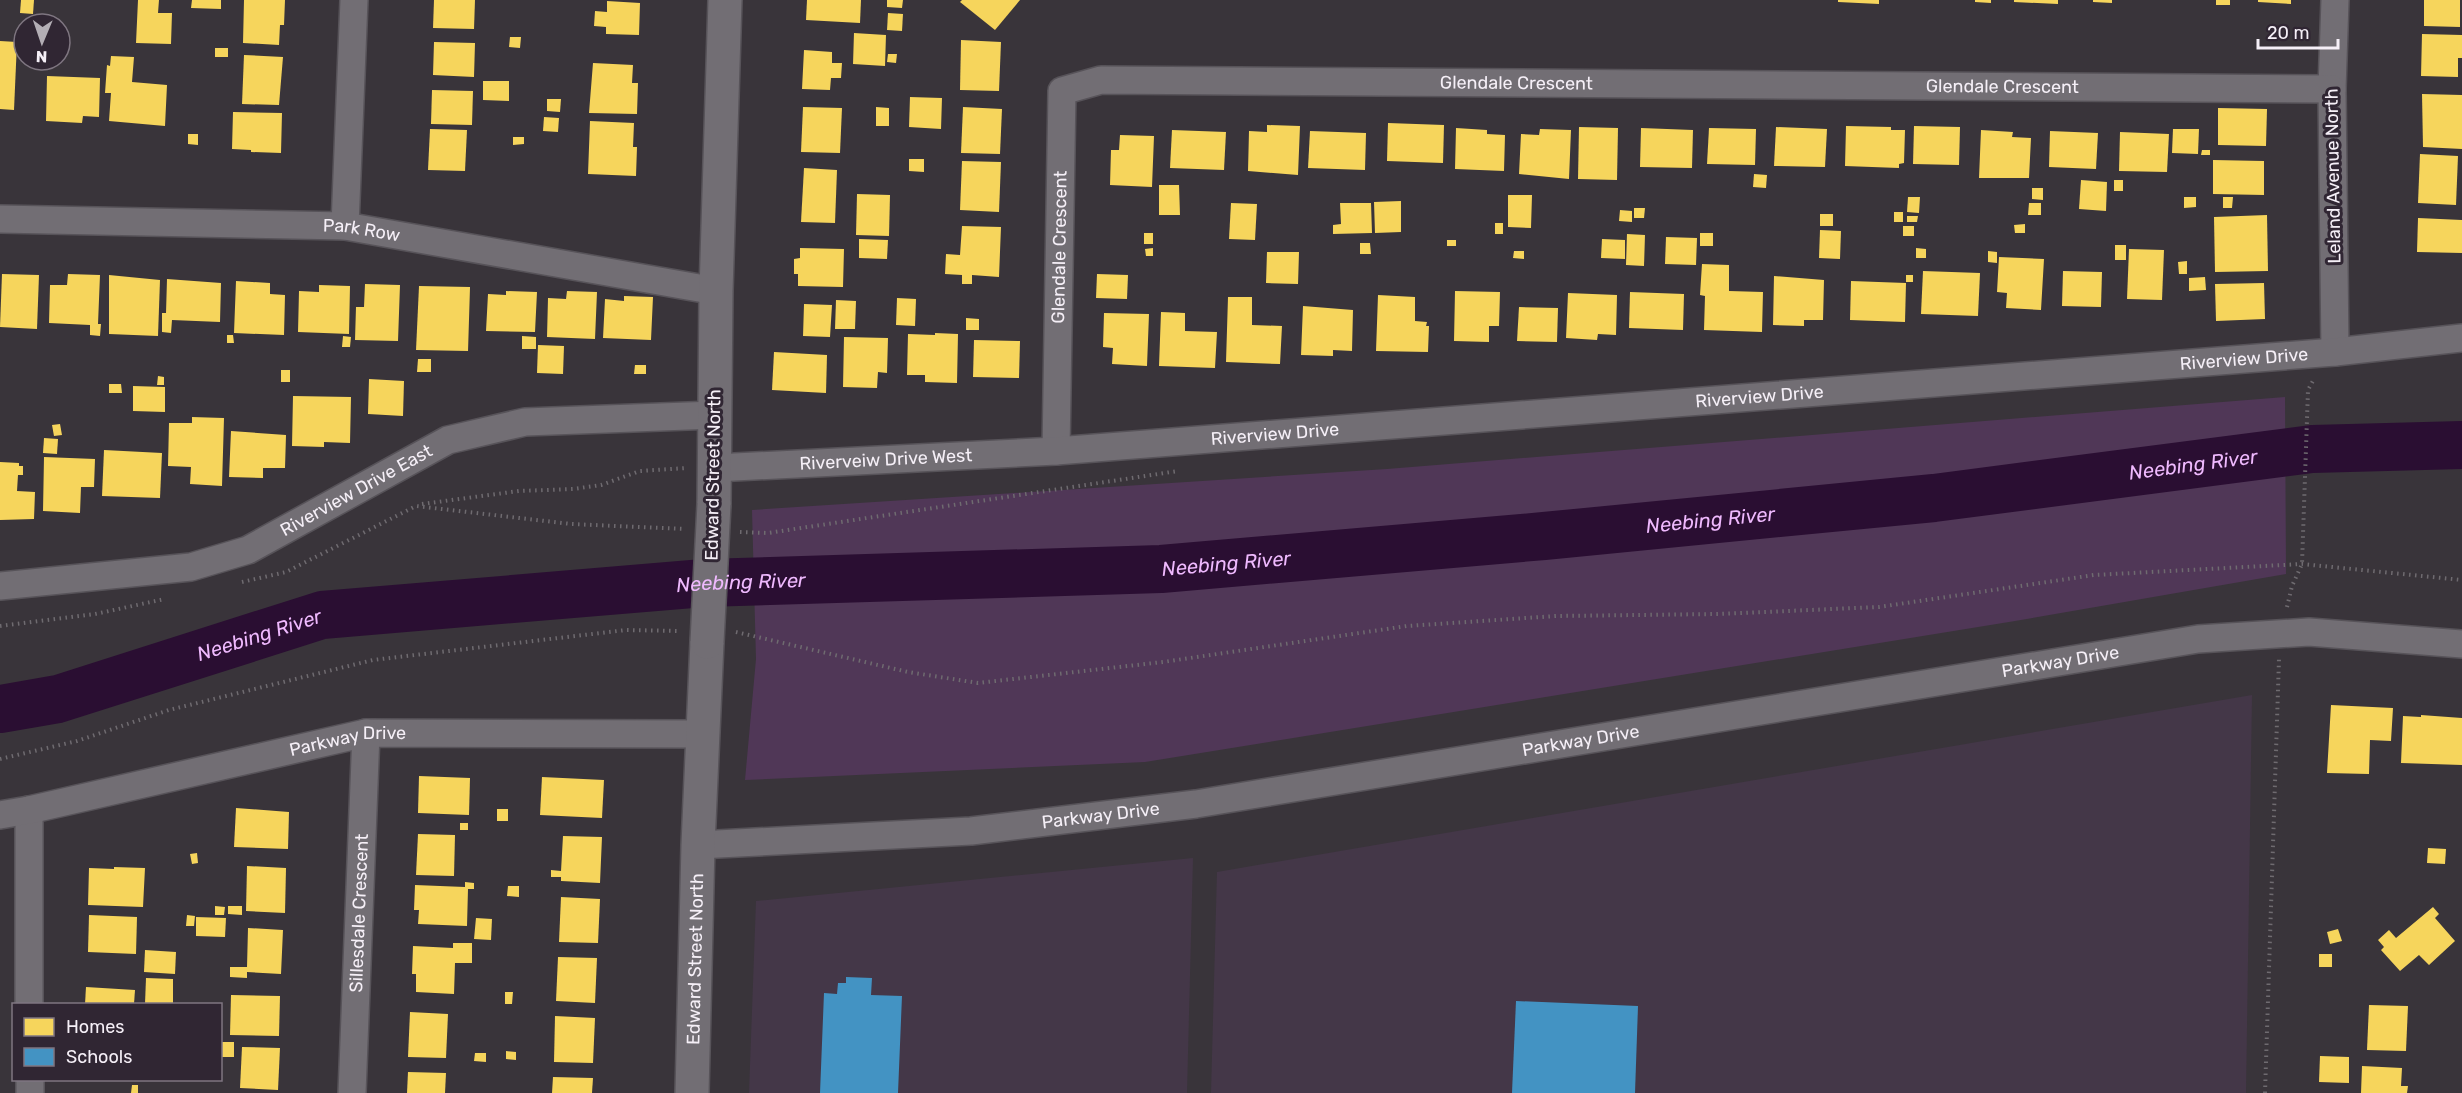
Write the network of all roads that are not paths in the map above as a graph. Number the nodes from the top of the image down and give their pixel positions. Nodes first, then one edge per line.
1 (354, 0) edge
2 (725, 0) edge
3 (2335, 0) edge
4 (2332, 89) junction
5 (0, 219) edge
6 (345, 226) junction
7 (716, 291) junction
8 (2462, 338) edge
9 (2335, 352) junction
10 (715, 415) junction
11 (1056, 451) junction
12 (715, 468) junction
13 (0, 586) edge
14 (2462, 644) edge
15 (366, 733) junction
16 (702, 734) junction
17 (29, 810) junction
18 (0, 814) edge
19 (698, 845) junction
20 (30, 1003) edge
21 (352, 1093) edge
22 (692, 1093) edge

1 - 6 street
2 - 7 main road, Edward Street North
3 - 4 street, Leland Avenue North
4 - 9 street, Leland Avenue North
4 - 11 street, Glendale Crescent
5 - 6 street, Park Row
6 - 7 street, Park Row
7 - 10 main road, Edward Street North
8 - 9 street, Riverview Drive
9 - 11 street, Riverview Drive
10 - 12 main road, Edward Street North
10 - 13 street, Riverview Drive East
11 - 12 street, Riverveiw Drive West
12 - 16 main road, Edward Street North, bridge
14 - 19 street, Parkway Drive
15 - 16 street, Parkway Drive
15 - 17 street, Parkway Drive
15 - 21 street, Sillesdale Crescent
16 - 19 main road, Edward Street North
17 - 18 street, Parkway Drive
17 - 20 street
19 - 22 main road, Edward Street North

